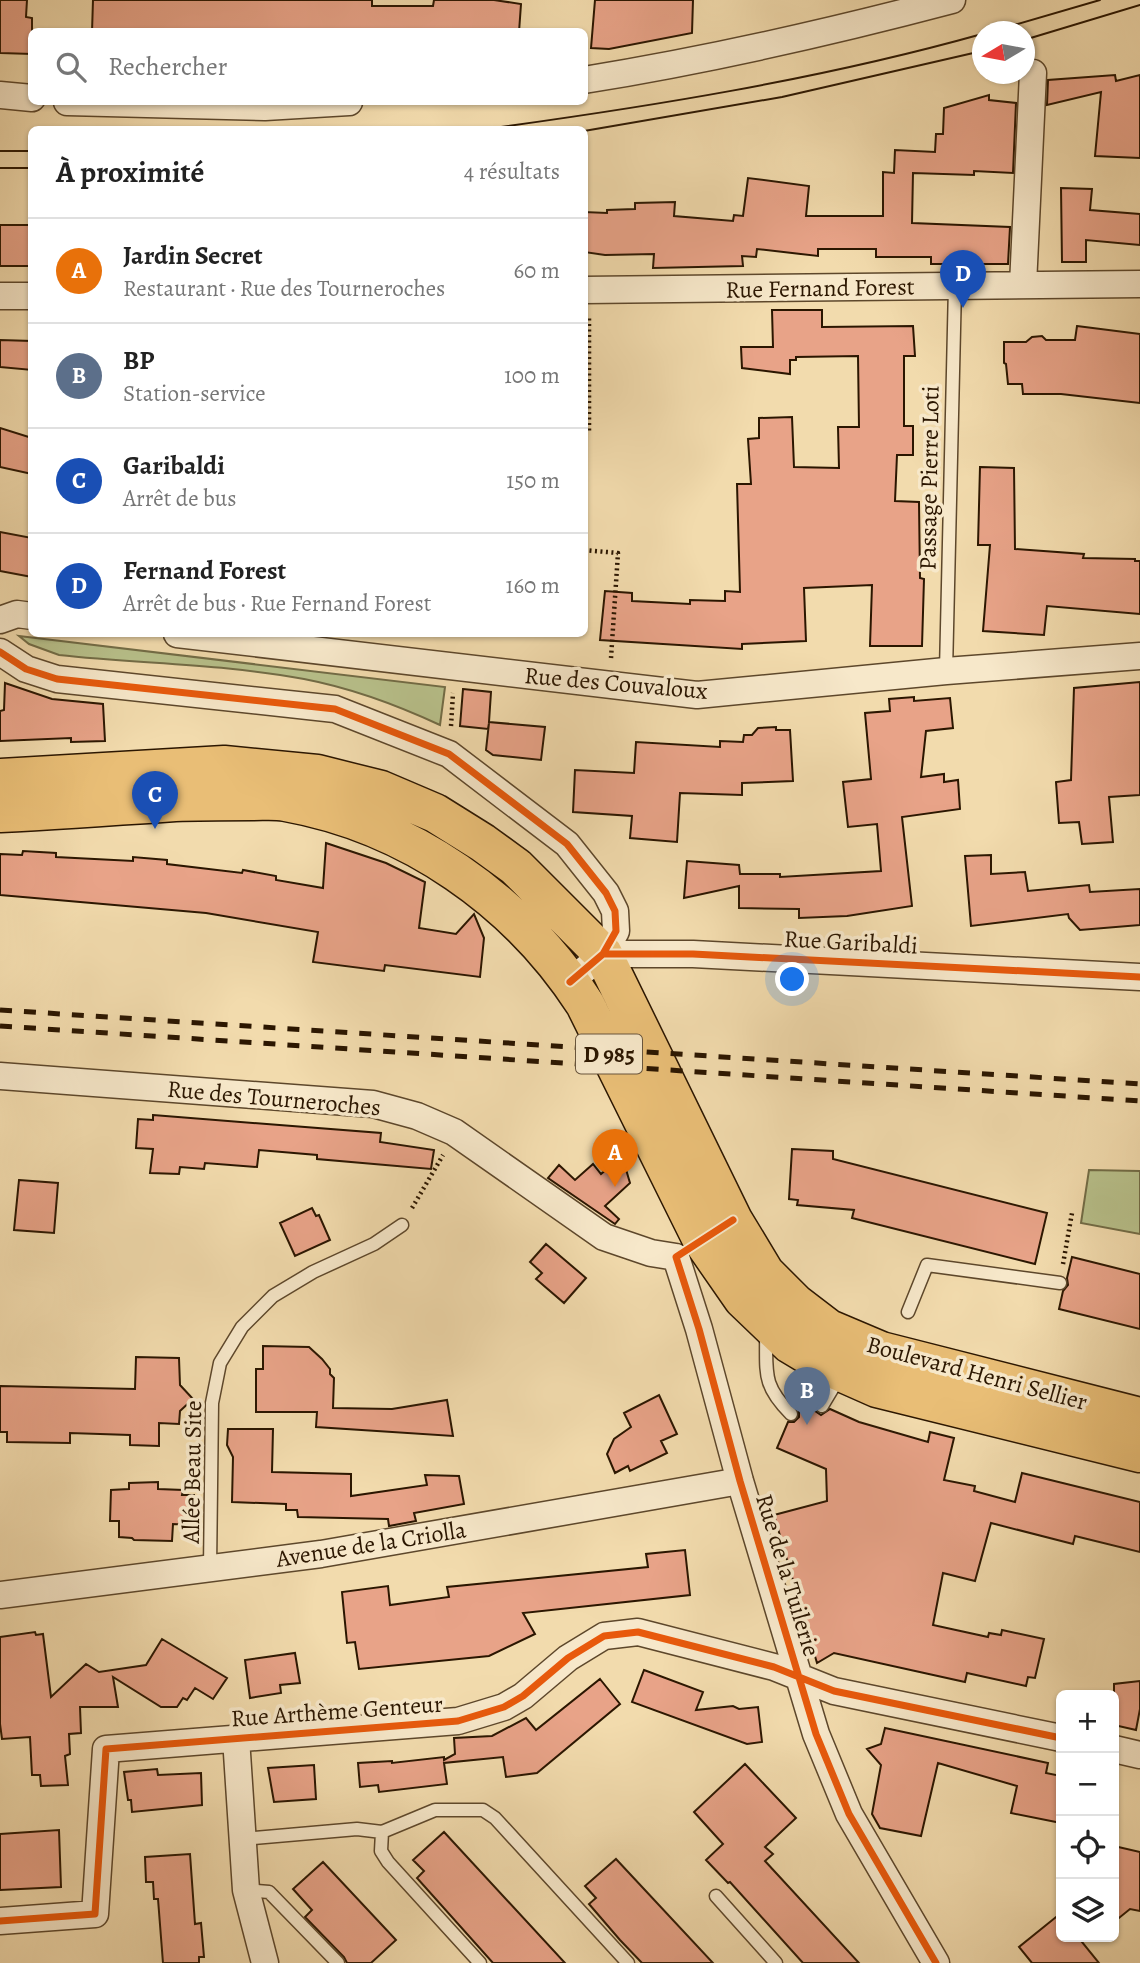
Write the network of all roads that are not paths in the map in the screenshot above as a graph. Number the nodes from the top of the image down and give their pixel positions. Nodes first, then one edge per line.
1 (952, 0) edge
2 (588, 79) edge
3 (1032, 84) edge
4 (0, 95) edge
5 (28, 98) edge
6 (186, 105) edge
7 (299, 105) edge
8 (1140, 284) edge
9 (1023, 285) junction
10 (955, 286) junction
11 (588, 290) edge
12 (0, 296) edge
13 (28, 296) edge
14 (28, 615) edge
15 (0, 620) edge
16 (202, 637) edge
17 (0, 652) edge
18 (1140, 656) edge
19 (946, 671) junction
20 (0, 778) edge
21 (0, 813) edge
22 (603, 954) junction
23 (1140, 977) edge
24 (578, 993) junction
25 (0, 1076) edge
26 (402, 1225) road end
27 (704, 1239) junction
28 (1060, 1283) road end
29 (908, 1312) dead end
30 (766, 1321) junction
31 (842, 1373) junction
32 (822, 1406) dead end
33 (791, 1414) dead end
34 (1140, 1417) edge
35 (1140, 1453) edge
36 (740, 1481) junction
37 (211, 1569) junction
38 (0, 1595) edge
39 (799, 1679) junction
40 (1056, 1737) edge
41 (236, 1738) junction
42 (1119, 1750) edge
43 (1140, 1755) edge
44 (382, 1832) junction
45 (243, 1839) junction
46 (246, 1890) junction
47 (716, 1896) dead end
48 (0, 1921) edge
49 (265, 1963) edge
50 (338, 1963) edge
51 (480, 1963) edge
52 (628, 1963) edge
53 (776, 1963) edge
54 (936, 1963) edge

1 - 2 street
3 - 9 street
4 - 5 street
6 - 7 street
8 - 9 street, Rue Fernand Forest
9 - 10 street, Rue Fernand Forest
10 - 11 street, Rue Fernand Forest
10 - 19 lane, Passage Pierre Loti
12 - 13 street
14 - 15 street
16 - 19 street, Rue des Couvaloux
17 - 22 street
18 - 19 street, Rue des Couvaloux
20 - 22 main road, Boulevard Henri Sellier
21 - 24 main road, Boulevard Henri Sellier
22 - 23 street, Rue Garibaldi
22 - 24 street
22 - 27 main road, Boulevard Henri Sellier / D 985
24 - 27 main road, Boulevard Henri Sellier / D 985
25 - 27 street, Rue des Tourneroches
26 - 37 lane, Allée Beau Site
27 - 30 main road, Boulevard Henri Sellier
27 - 34 main road, Boulevard Henri Sellier
27 - 36 street, Rue de la Tuilerie
28 - 29 lane
30 - 31 main road, Boulevard Henri Sellier
30 - 33 lane
31 - 32 lane
31 - 35 main road, Boulevard Henri Sellier
36 - 37 street, Avenue de la Criolla
36 - 39 street, Rue de la Tuilerie
37 - 38 street, Avenue de la Criolla
39 - 40 street, Rue Arthème Genteur
39 - 41 street, Rue Arthème Genteur
39 - 54 street, Rue de la Tuilerie
41 - 45 street
41 - 48 street, Rue Arthème Genteur
42 - 43 street
44 - 45 lane
44 - 51 lane
44 - 52 lane
45 - 46 street
46 - 49 street
46 - 50 lane
47 - 53 lane

